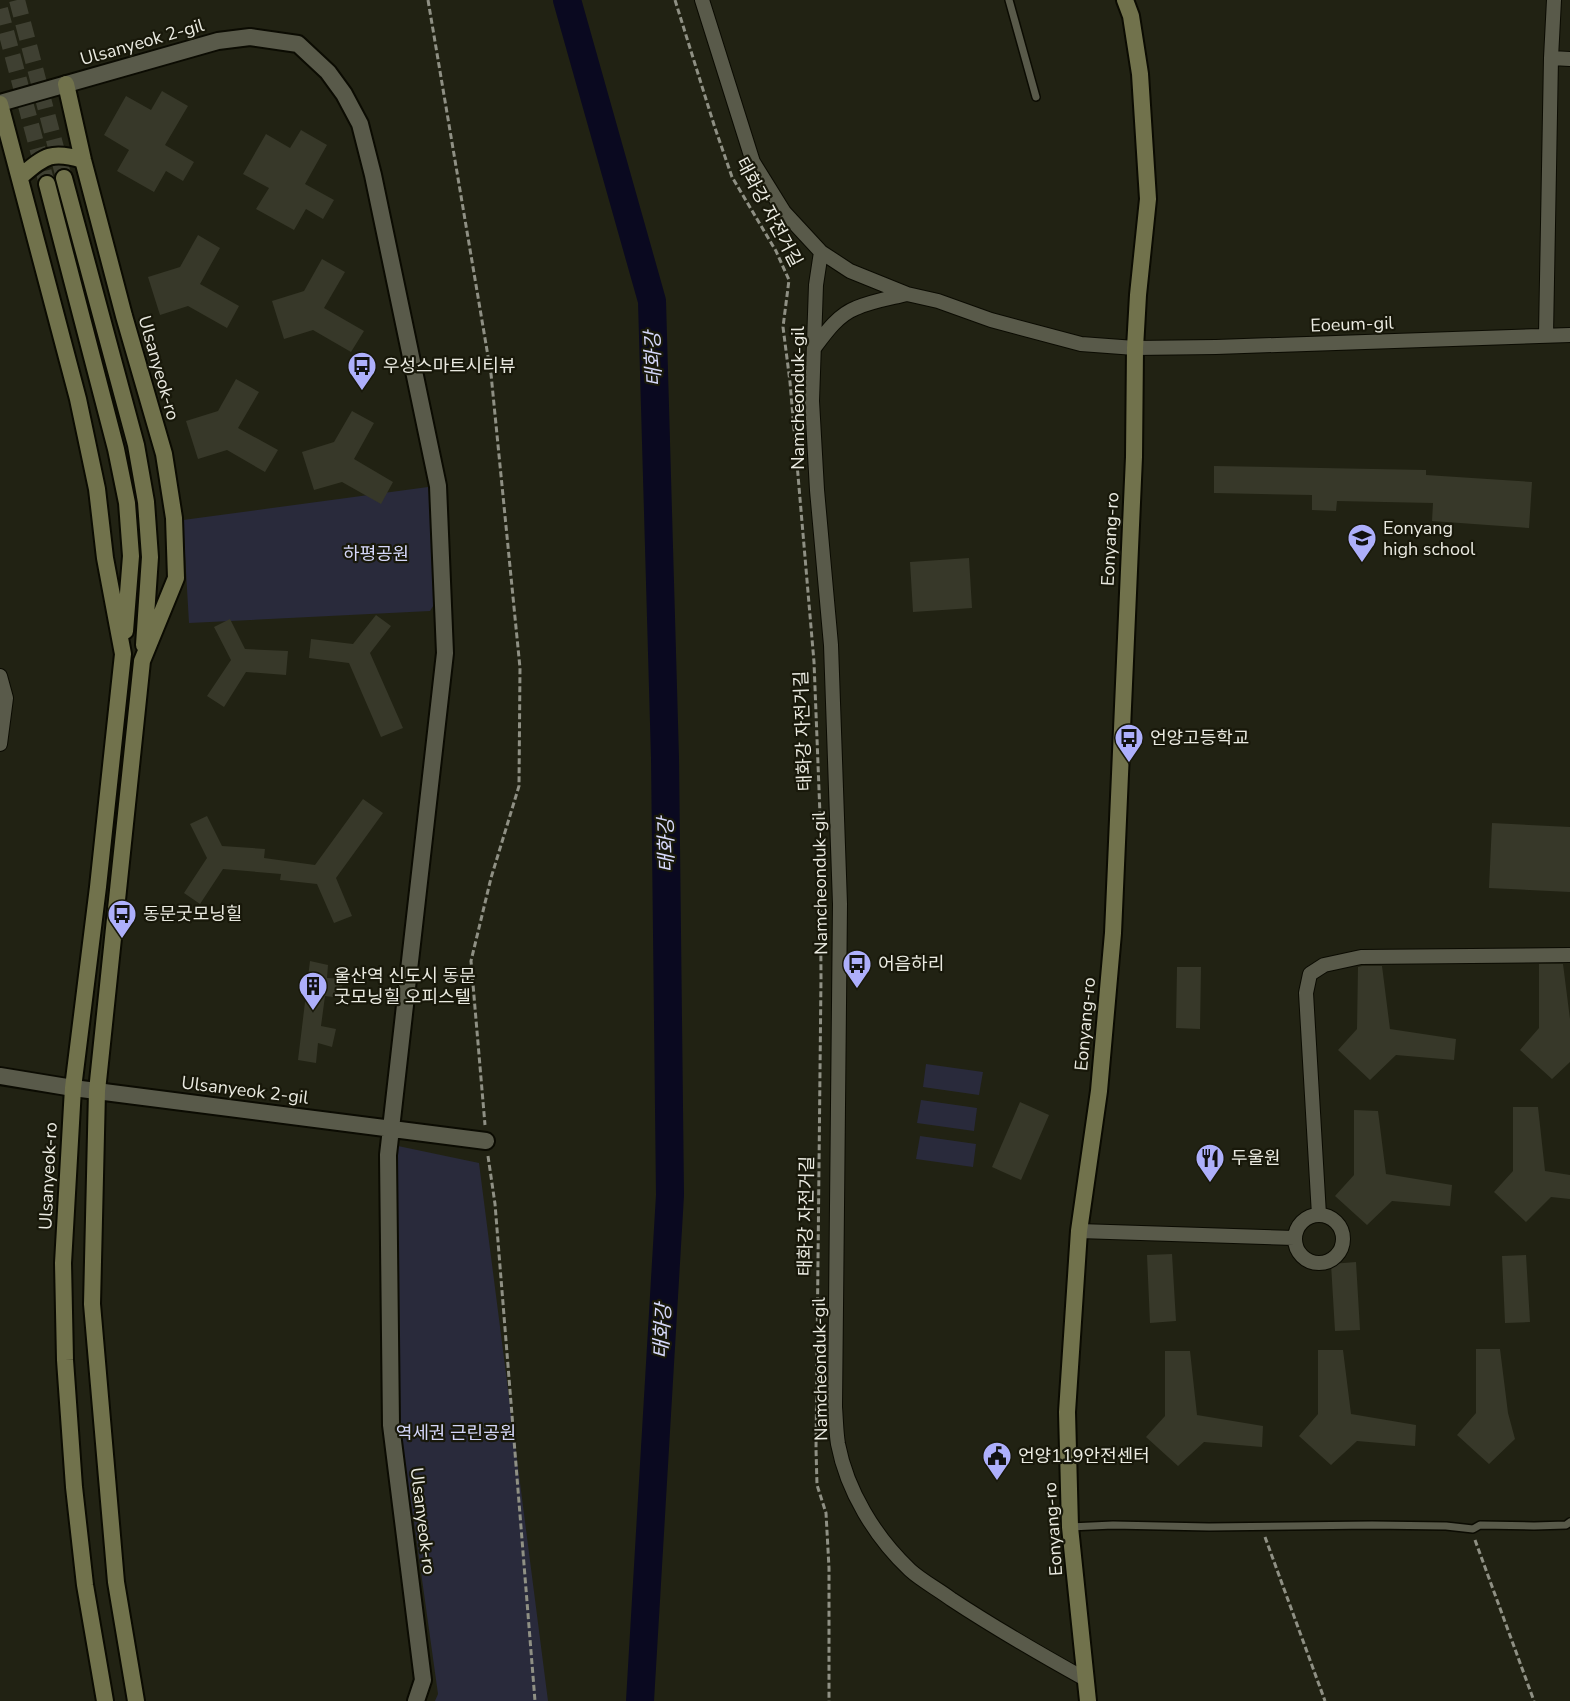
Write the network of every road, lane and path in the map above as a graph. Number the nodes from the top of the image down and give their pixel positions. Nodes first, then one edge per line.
1 (428, 0) edge
2 (675, 0) edge
3 (702, 0) edge
4 (1009, 0) edge
5 (1125, 0) edge
6 (1554, 0) edge
7 (298, 44) joint
8 (1551, 58) junction
9 (1570, 59) edge
10 (66, 84) junction
11 (1036, 97) dead end
12 (0, 104) edge
13 (83, 160) junction
14 (20, 177) junction
15 (63, 178) tunnel mouth
16 (47, 184) tunnel mouth
17 (820, 252) junction
18 (907, 294) junction
19 (1546, 335) junction
20 (1570, 335) edge
21 (815, 346) junction
22 (1135, 348) junction
23 (123, 654) junction
24 (142, 661) junction
25 (0, 676) edge
26 (0, 744) edge
27 (1570, 955) edge
28 (0, 1076) edge
29 (73, 1088) junction
30 (97, 1091) junction
31 (391, 1129) junction
32 (486, 1141) junction
33 (1319, 1215) junction
34 (1079, 1231) junction
35 (1294, 1238) junction
36 (1570, 1522) edge
37 (1262, 1526) junction
38 (1070, 1527) junction
39 (1473, 1529) junction
40 (1085, 1679) junction
41 (105, 1701) edge
42 (136, 1701) edge
43 (416, 1701) edge
44 (535, 1701) edge
45 (829, 1701) edge
46 (1088, 1701) edge
47 (1325, 1701) edge
48 (1534, 1701) edge

1 - 32 path
2 - 45 path, 태화강 자전거길
3 - 17 street
4 - 11 lane
5 - 22 main road, Eonyang-ro
6 - 8 street
7 - 10 street, Ulsanyeok 2-gil
7 - 31 street, Ulsanyeok-ro
8 - 9 street
8 - 19 street
10 - 12 street, Ulsanyeok 2-gil
10 - 13 main road, Ulsanyeok-ro
12 - 14 main road, Ulsanyeok-ro
13 - 14 main road
13 - 24 main road, Ulsanyeok-ro
14 - 23 main road, Ulsanyeok-ro
15 - 24 main road, Ulsanyeok-ro
16 - 23 main road, Ulsanyeok-ro
17 - 18 street
17 - 21 street, Namcheonduk-gil
18 - 21 street
18 - 22 street
19 - 20 street, Eoeum-gil
19 - 22 street, Eoeum-gil
21 - 40 street, Namcheonduk-gil
22 - 34 main road, Eonyang-ro
23 - 29 main road, Ulsanyeok-ro
24 - 30 main road, Ulsanyeok-ro
25 - 26 street
27 - 33 street
28 - 29 street, Ulsanyeok 2-gil
29 - 30 street, Ulsanyeok 2-gil
29 - 41 main road, Ulsanyeok-ro
30 - 31 street, Ulsanyeok 2-gil
30 - 42 main road, Ulsanyeok-ro
31 - 32 street, Ulsanyeok 2-gil
31 - 43 street, Ulsanyeok-ro
32 - 44 path
33 - 35 street
33 - 35 street
34 - 35 street
34 - 38 main road, Eonyang-ro
36 - 39 lane
37 - 38 lane
37 - 39 lane
37 - 47 path
38 - 40 main road, Eonyang-ro
39 - 48 path
40 - 46 main road, Eonyang-ro

